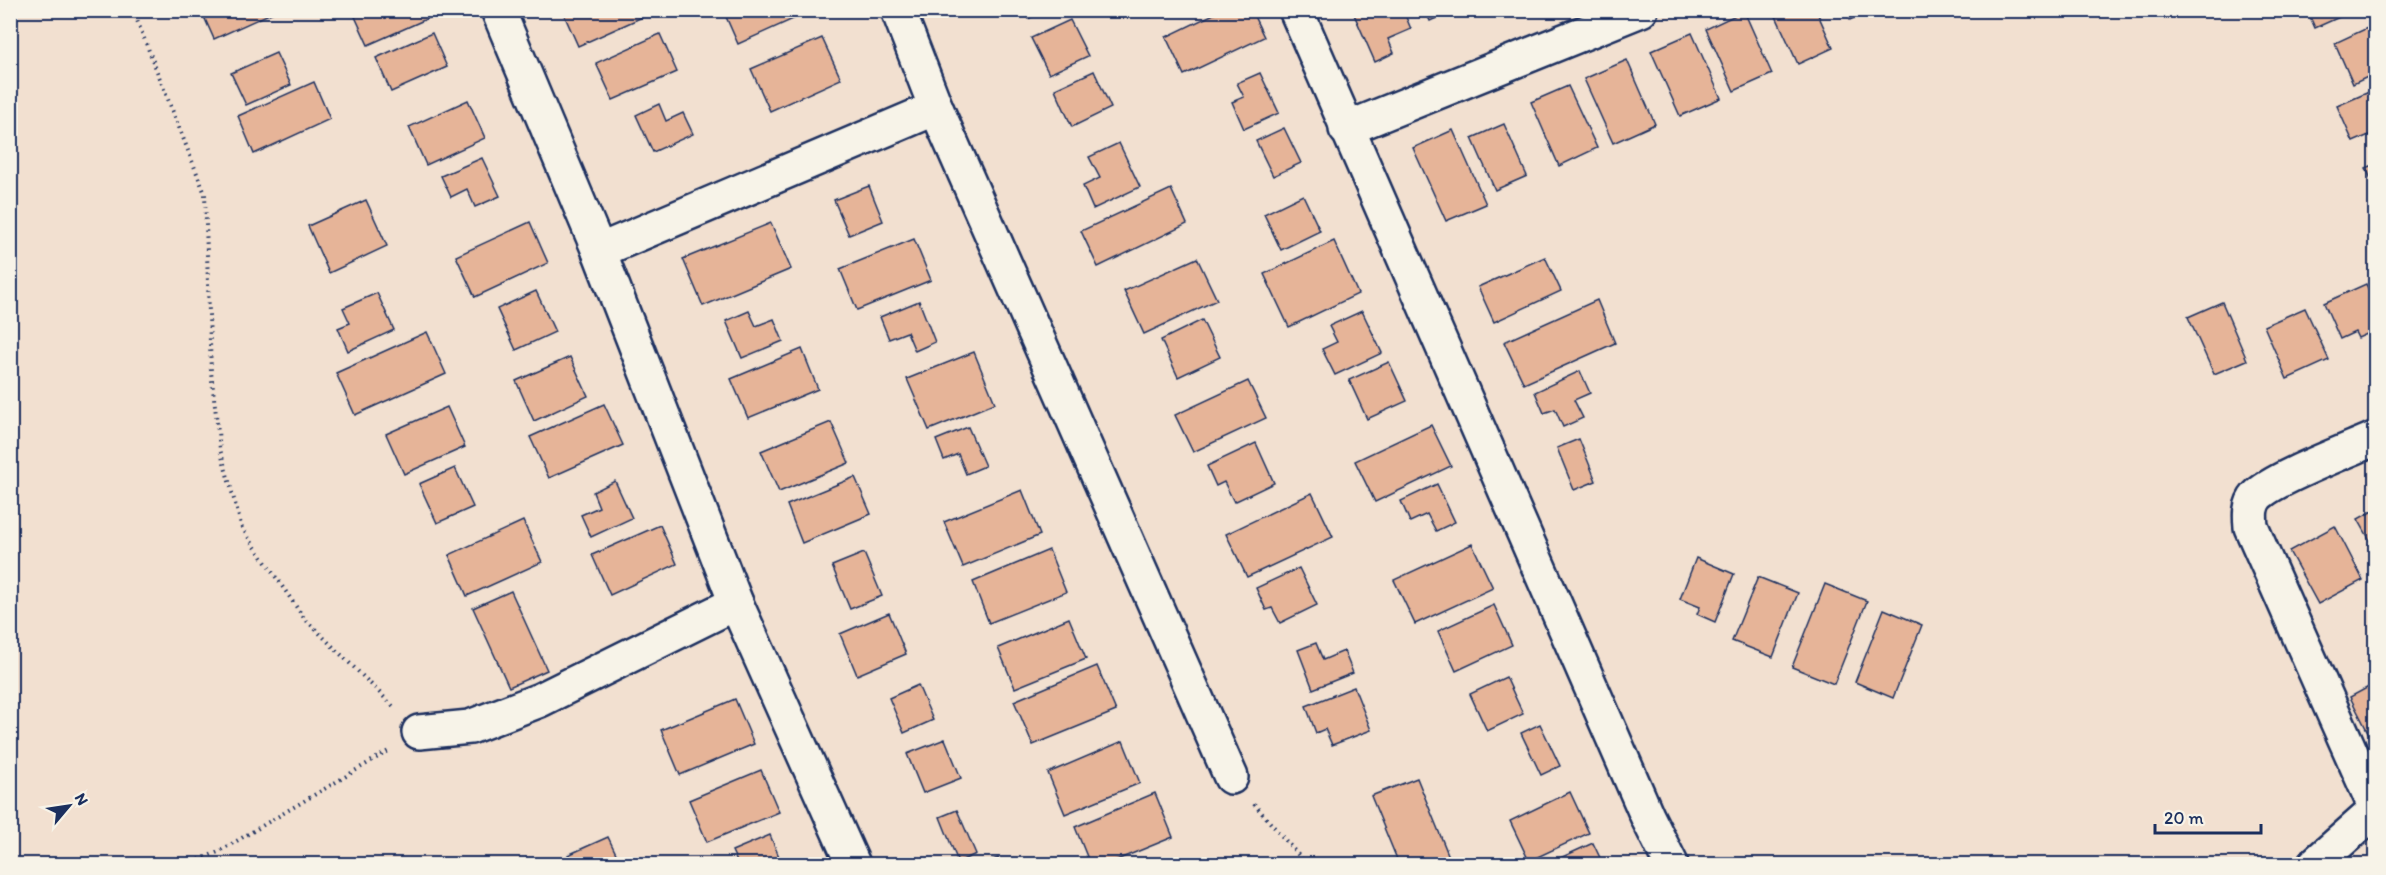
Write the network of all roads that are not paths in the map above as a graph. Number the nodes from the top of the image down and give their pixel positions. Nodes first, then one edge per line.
1 (498, 10) edge
2 (897, 10) edge
3 (1296, 10) edge
4 (1641, 10) edge
5 (936, 108) junction
6 (1346, 129) junction
7 (599, 251) junction
8 (2376, 438) edge
9 (736, 603) junction
10 (419, 732) road end
11 (1231, 777) road end
12 (2376, 809) edge
13 (853, 864) edge
14 (1671, 864) edge
15 (2315, 864) edge

1 - 7 street
2 - 5 street
3 - 6 street
4 - 6 street
5 - 7 street
5 - 11 street
6 - 14 street
7 - 9 street
8 - 12 street
9 - 10 street
9 - 13 street
12 - 15 street

